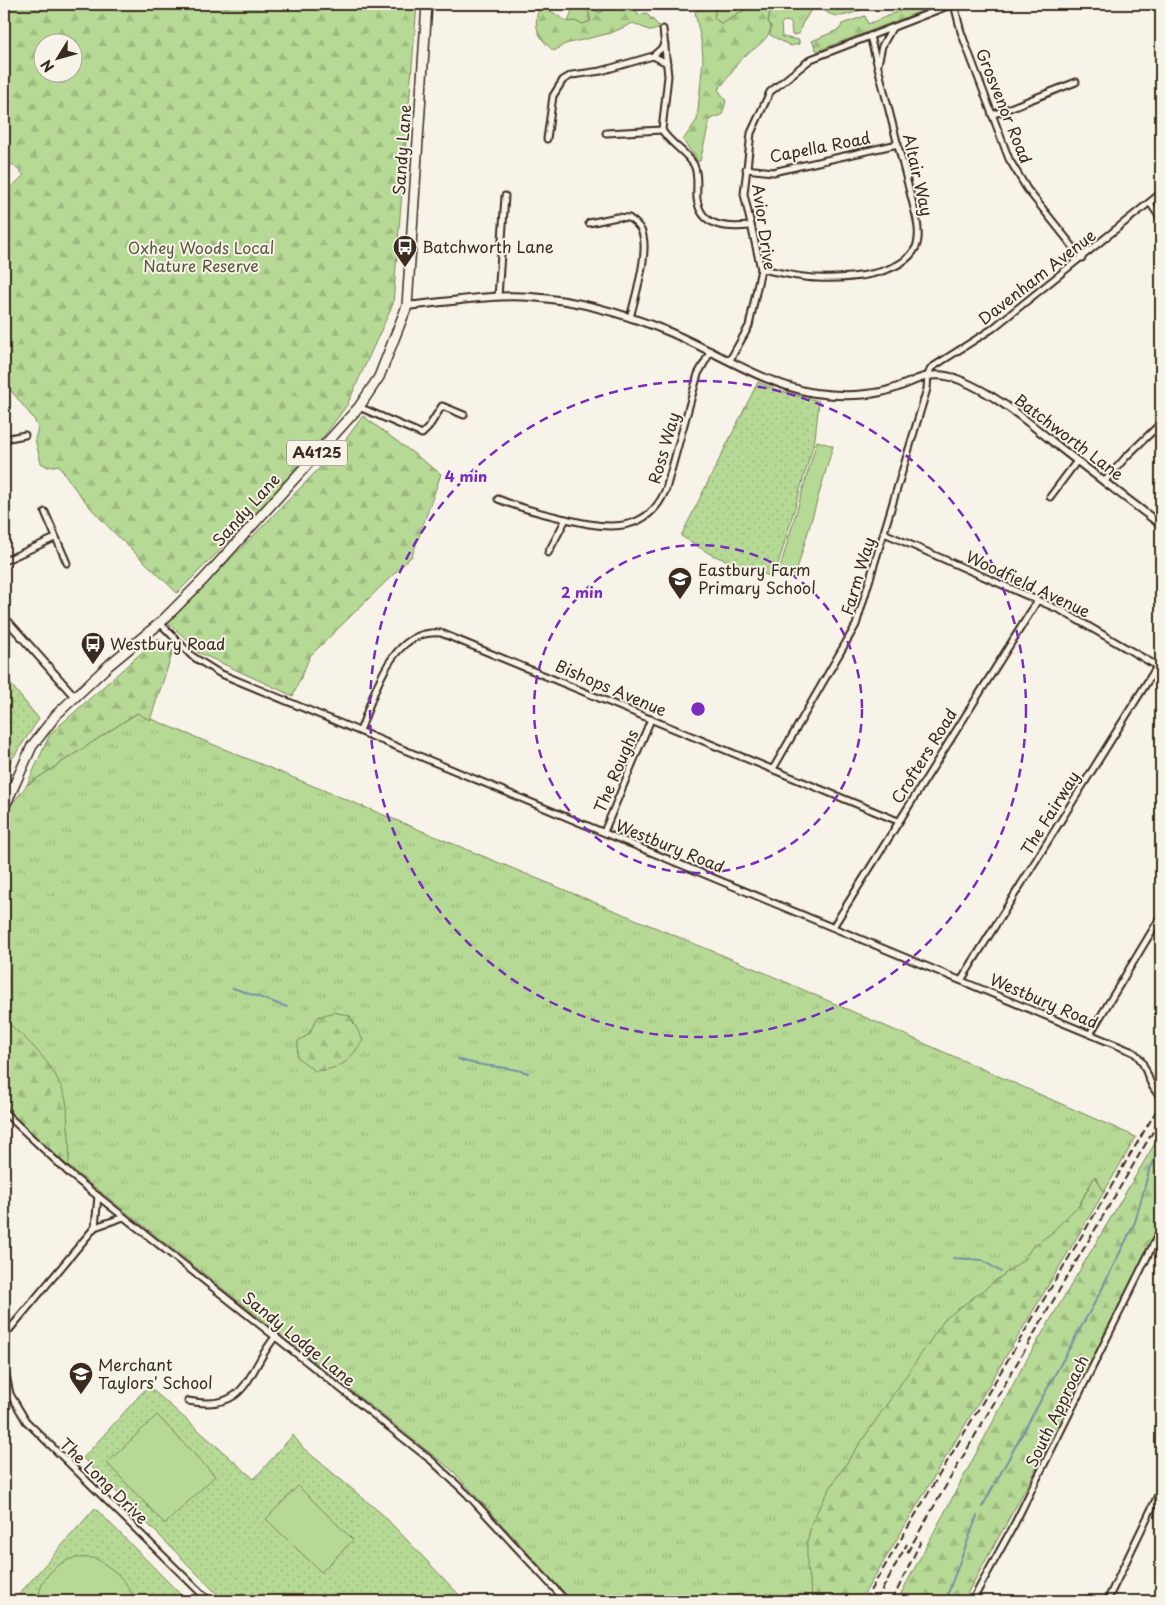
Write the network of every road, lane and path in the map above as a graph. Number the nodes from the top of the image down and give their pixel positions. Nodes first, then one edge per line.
1 (427, 4) edge
2 (954, 4) edge
3 (892, 28) junction
4 (663, 29) dead end
5 (870, 36) junction
6 (665, 45) junction
7 (653, 56) junction
8 (667, 63) junction
9 (878, 65) junction
10 (1076, 82) dead end
11 (992, 115) junction
12 (662, 130) junction
13 (606, 133) dead end
14 (547, 139) dead end
15 (898, 144) junction
16 (746, 169) junction
17 (1161, 194) edge
18 (504, 196) dead end
19 (1150, 203) junction
20 (1161, 219) edge
21 (589, 223) dead end
22 (750, 226) junction
23 (1082, 258) junction
24 (761, 268) junction
25 (498, 297) junction
26 (407, 306) junction
27 (630, 318) junction
28 (711, 351) junction
29 (730, 360) junction
30 (928, 375) junction
31 (360, 407) junction
32 (464, 415) dead end
33 (1161, 423) edge
34 (25, 435) dead end
35 (4, 439) edge
36 (1077, 461) junction
37 (1104, 482) junction
38 (1050, 497) dead end
39 (498, 499) dead end
40 (45, 512) dead end
41 (566, 519) junction
42 (1161, 525) edge
43 (884, 533) junction
44 (55, 538) junction
45 (548, 553) dead end
46 (4, 561) edge
47 (67, 563) dead end
48 (1038, 600) junction
49 (4, 617) edge
50 (160, 623) junction
51 (1161, 660) edge
52 (1157, 666) junction
53 (75, 697) junction
54 (652, 719) junction
55 (360, 731) junction
56 (773, 769) junction
57 (4, 808) edge
58 (898, 821) junction
59 (604, 832) junction
60 (1161, 916) edge
61 (833, 927) junction
62 (962, 980) junction
63 (1090, 1034) junction
64 (1161, 1097) edge
65 (4, 1112) edge
66 (98, 1196) junction
67 (124, 1217) junction
68 (95, 1227) junction
69 (1161, 1229) edge
70 (5, 1336) edge
71 (276, 1336) junction
72 (4, 1366) edge
73 (188, 1401) dead end
74 (1161, 1489) edge
75 (209, 1601) edge
76 (566, 1601) edge
77 (972, 1601) edge
78 (1108, 1601) edge

1 - 26 main road, Sandy Lane / A4125
2 - 3 street, Avior Drive
2 - 11 street, Grosvenor Road
3 - 5 street, Avior Drive
3 - 9 street
4 - 6 street
5 - 9 street, Altair Way
5 - 16 street, Avior Drive
6 - 7 street
6 - 8 street
7 - 8 street
7 - 14 street
8 - 12 street
9 - 15 street, Altair Way
10 - 11 street
11 - 23 street, Grosvenor Road
12 - 13 street
12 - 22 street
15 - 16 street, Capella Road
15 - 24 street, Altair Way
16 - 22 street, Avior Drive
17 - 19 street, Davenham Avenue
18 - 25 street
19 - 20 street
19 - 23 street, Davenham Avenue
21 - 27 street
22 - 24 street, Avior Drive
23 - 30 street, Davenham Avenue
24 - 29 street, Avior Drive
25 - 26 street, Batchworth Lane
25 - 27 street, Batchworth Lane
26 - 31 main road, Sandy Lane / A4125
27 - 28 street, Batchworth Lane
28 - 29 street, Batchworth Lane
28 - 41 street, Ross Way
29 - 30 street, Batchworth Lane
30 - 36 street, Batchworth Lane
30 - 43 street, Farm Way
31 - 32 street
31 - 50 main road, Sandy Lane / A4125
33 - 37 street
34 - 35 street
36 - 37 street, Batchworth Lane
36 - 38 street
37 - 42 street, Batchworth Lane
39 - 41 street, Ross Way
40 - 44 street
41 - 45 street
43 - 48 street, Woodfield Avenue
43 - 56 street, Farm Way
44 - 46 street
44 - 47 street
48 - 52 street, Woodfield Avenue
48 - 58 street, Crofters Road
49 - 53 street
50 - 53 main road, Sandy Lane / A4125
50 - 55 street, Westbury Road
51 - 52 street, The Fairway
52 - 62 street, The Fairway
53 - 57 main road, Sandy Lane / A4125
54 - 55 street, Bishops Avenue
54 - 56 street, Bishops Avenue
54 - 59 street, The Roughs
55 - 59 street, Westbury Road
56 - 58 street, Bishops Avenue
58 - 61 street, Crofters Road
59 - 61 street, Westbury Road
60 - 63 street
61 - 62 street, Westbury Road
62 - 63 street, Westbury Road
63 - 64 street, Westbury Road
65 - 66 street, Sandy Lodge Lane
66 - 67 street, Sandy Lodge Lane
66 - 68 street
67 - 68 street
67 - 71 street, Sandy Lodge Lane
68 - 70 street
69 - 77 street, South Approach
70 - 72 street, The Long Drive
71 - 73 street
71 - 76 street, Sandy Lodge Lane
72 - 75 street, The Long Drive
74 - 78 street

